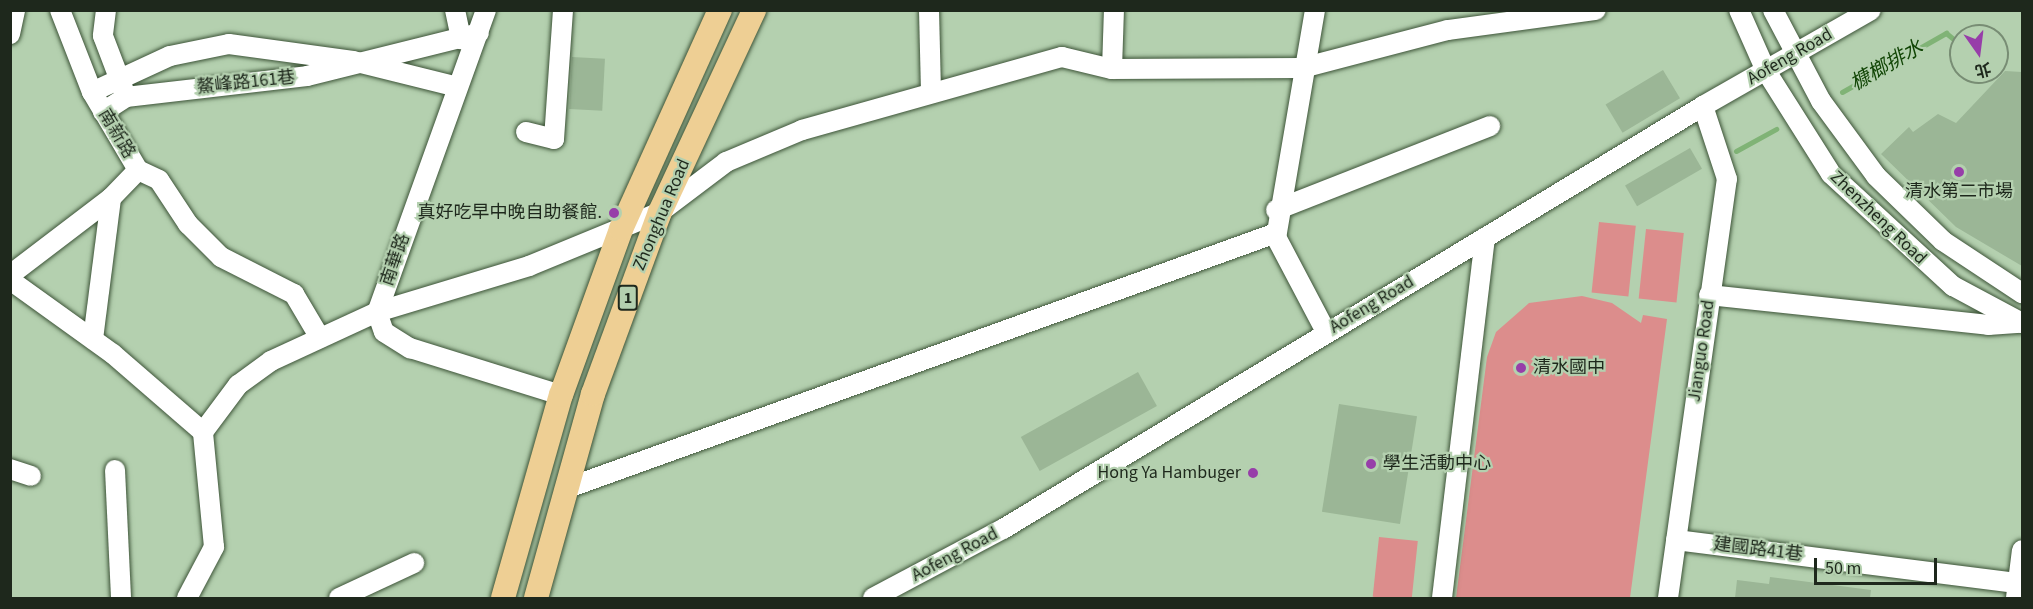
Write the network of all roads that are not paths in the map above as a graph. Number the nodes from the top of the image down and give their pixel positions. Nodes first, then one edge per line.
1 (15, 10) edge
2 (60, 10) edge
3 (106, 10) edge
4 (455, 10) edge
5 (486, 10) edge
6 (562, 10) edge
7 (720, 10) edge
8 (754, 10) edge
9 (929, 10) edge
10 (1114, 10) edge
11 (1315, 10) edge
12 (1596, 10) edge
13 (1739, 10) edge
14 (1773, 10) edge
15 (1871, 10) edge
16 (10, 34) edge
17 (470, 36) junction
18 (1795, 54) junction
19 (353, 61) junction
20 (1302, 68) junction
21 (1112, 69) junction
22 (1766, 71) junction
23 (458, 87) junction
24 (123, 88) junction
25 (92, 92) junction
26 (931, 93) junction
27 (1703, 106) junction
28 (103, 112) junction
29 (1490, 126) dead end
30 (526, 132) dead end
31 (138, 170) junction
32 (111, 198) junction
33 (1276, 210) junction
34 (660, 212) junction
35 (621, 229) junction
36 (1276, 233) junction
37 (1485, 238) junction
38 (10, 275) edge
39 (10, 280) edge
40 (2022, 293) edge
41 (1709, 295) junction
42 (377, 312) junction
43 (2022, 323) edge
44 (1326, 332) junction
45 (320, 338) junction
46 (93, 339) junction
47 (561, 395) junction
48 (203, 432) junction
49 (10, 469) edge
50 (115, 470) dead end
51 (31, 476) dead end
52 (565, 489) junction
53 (1676, 540) junction
54 (2022, 550) edge
55 (414, 563) dead end
56 (2017, 591) edge
57 (121, 598) edge
58 (187, 598) edge
59 (339, 598) edge
60 (503, 598) edge
61 (536, 598) edge
62 (873, 598) edge
63 (1442, 598) edge
64 (1668, 598) edge

1 - 16 street
2 - 25 street, 南新路
3 - 24 street
4 - 17 street
5 - 17 street, 南華路
6 - 30 street
7 - 35 main road, Zhonghua Road / 1
8 - 34 main road, Zhonghua Road / 1
9 - 26 street
10 - 21 street
11 - 20 street
12 - 20 street
13 - 22 street, Zhenzheng Road
14 - 18 street, Zhenzheng Road
15 - 18 street, Aofeng Road
17 - 19 street, 鰲峰路161巷
17 - 23 street, 南華路
18 - 22 street, Aofeng Road
18 - 40 street, Zhenzheng Road
19 - 23 street
19 - 24 street, 鰲峰路161巷
19 - 24 street
20 - 21 street
20 - 33 street
21 - 26 street
22 - 27 street, Aofeng Road
22 - 43 street, Zhenzheng Road
23 - 42 street, 南華路
24 - 25 street
24 - 28 street, 鰲峰路161巷
25 - 28 street, 南新路
26 - 34 street
27 - 37 street, Aofeng Road
27 - 41 street, Jianguo Road
28 - 31 street, 南新路
29 - 33 street
31 - 32 street, 南新路
31 - 45 street
32 - 38 street, 南新路
32 - 46 street
33 - 36 street
34 - 35 street
34 - 52 main road, Zhonghua Road / 1
35 - 42 street
35 - 47 main road, Zhonghua Road / 1
36 - 44 street
36 - 52 street
37 - 44 street, Aofeng Road
37 - 63 street
39 - 46 street
41 - 43 street
41 - 53 street, Jianguo Road
42 - 45 street
42 - 47 street
44 - 62 street, Aofeng Road
45 - 48 street
46 - 48 street
47 - 60 main road, Zhonghua Road / 1
48 - 58 street
49 - 51 street
50 - 57 street
52 - 61 main road, Zhonghua Road / 1
53 - 56 street, 建國路41巷
53 - 64 street, Jianguo Road
54 - 56 street
55 - 59 street

